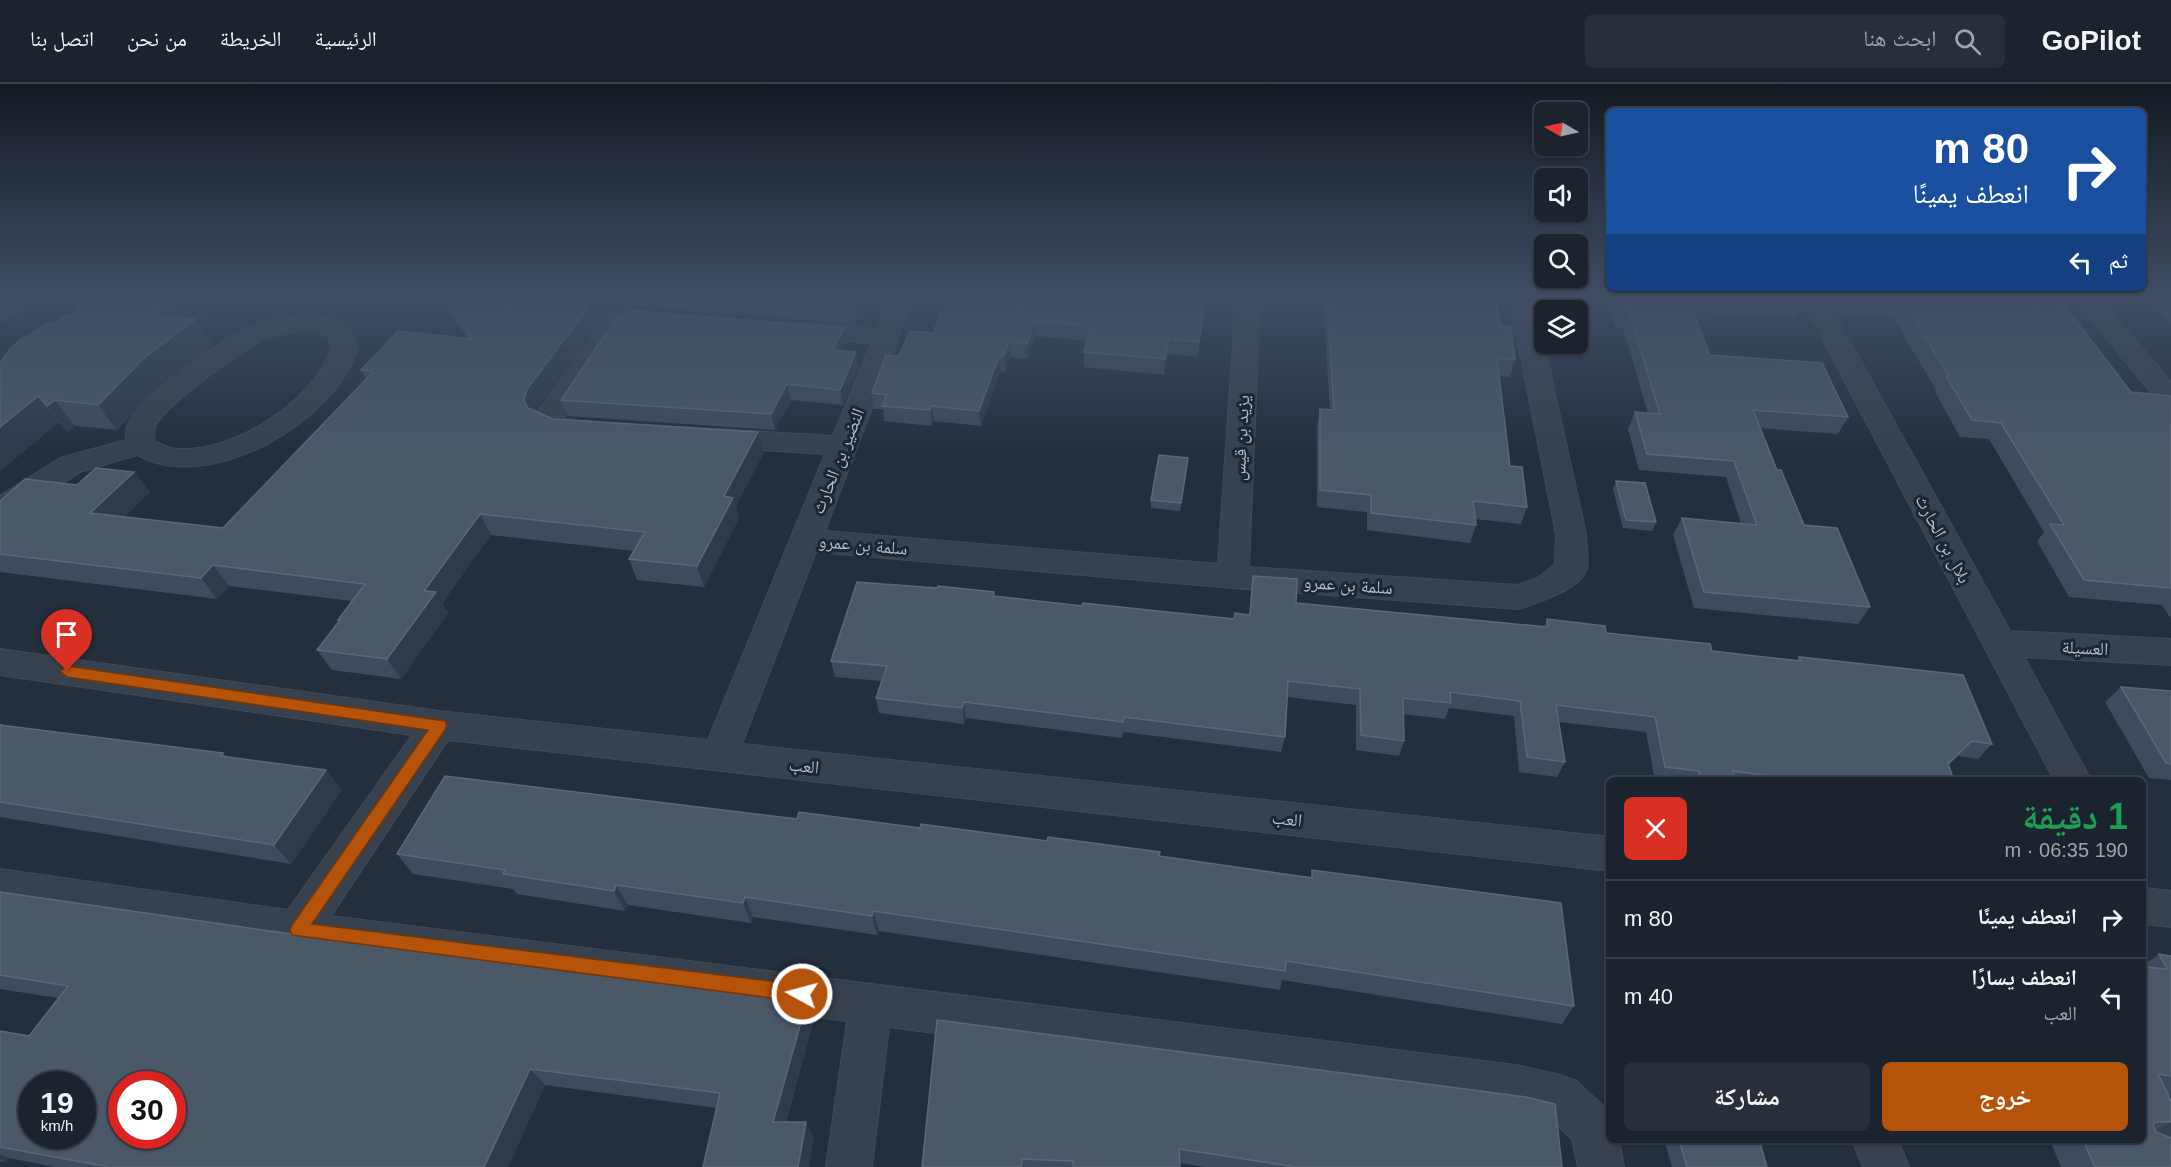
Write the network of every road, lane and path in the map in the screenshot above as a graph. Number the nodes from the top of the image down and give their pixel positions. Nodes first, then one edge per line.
1 (229, 349) edge
2 (344, 349) edge
3 (596, 349) edge
4 (882, 349) edge
5 (1245, 349) edge
6 (1531, 349) edge
7 (1840, 349) edge
8 (2129, 349) edge
9 (2171, 399) edge
10 (610, 431) edge
11 (693, 436) edge
12 (140, 445) junction
13 (844, 447) junction
14 (0, 510) edge
15 (807, 540) junction
16 (1233, 577) junction
17 (1998, 643) junction
18 (2171, 652) edge
19 (0, 662) edge
20 (439, 725) junction
21 (719, 757) junction
22 (2071, 777) edge
23 (1606, 854) edge
24 (0, 887) edge
25 (2146, 906) edge
26 (2171, 909) edge
27 (298, 930) junction
28 (871, 1002) junction
29 (2146, 1129) edge
30 (2171, 1132) edge
31 (1876, 1143) edge
32 (849, 1167) edge
33 (1601, 1167) edge
34 (1886, 1167) edge

1 - 12 street
2 - 12 street
3 - 10 street
4 - 13 street, النضير بن الحارث
5 - 16 street, يزيد بن قيس
6 - 16 street, سلمة بن عمرو
7 - 17 street, بلال بن الحارث
8 - 9 street
11 - 13 street
12 - 14 street
13 - 15 street, النضير بن الحارث
15 - 16 street, سلمة بن عمرو
15 - 21 street, النضير بن الحارث
17 - 18 street, العسيلة
17 - 22 street, بلال بن الحارث
19 - 20 street, العب
20 - 21 street, العب
20 - 27 street
21 - 23 street, العب
24 - 27 street
25 - 26 street
27 - 28 street
28 - 32 street
28 - 33 street
29 - 30 street
31 - 34 street

